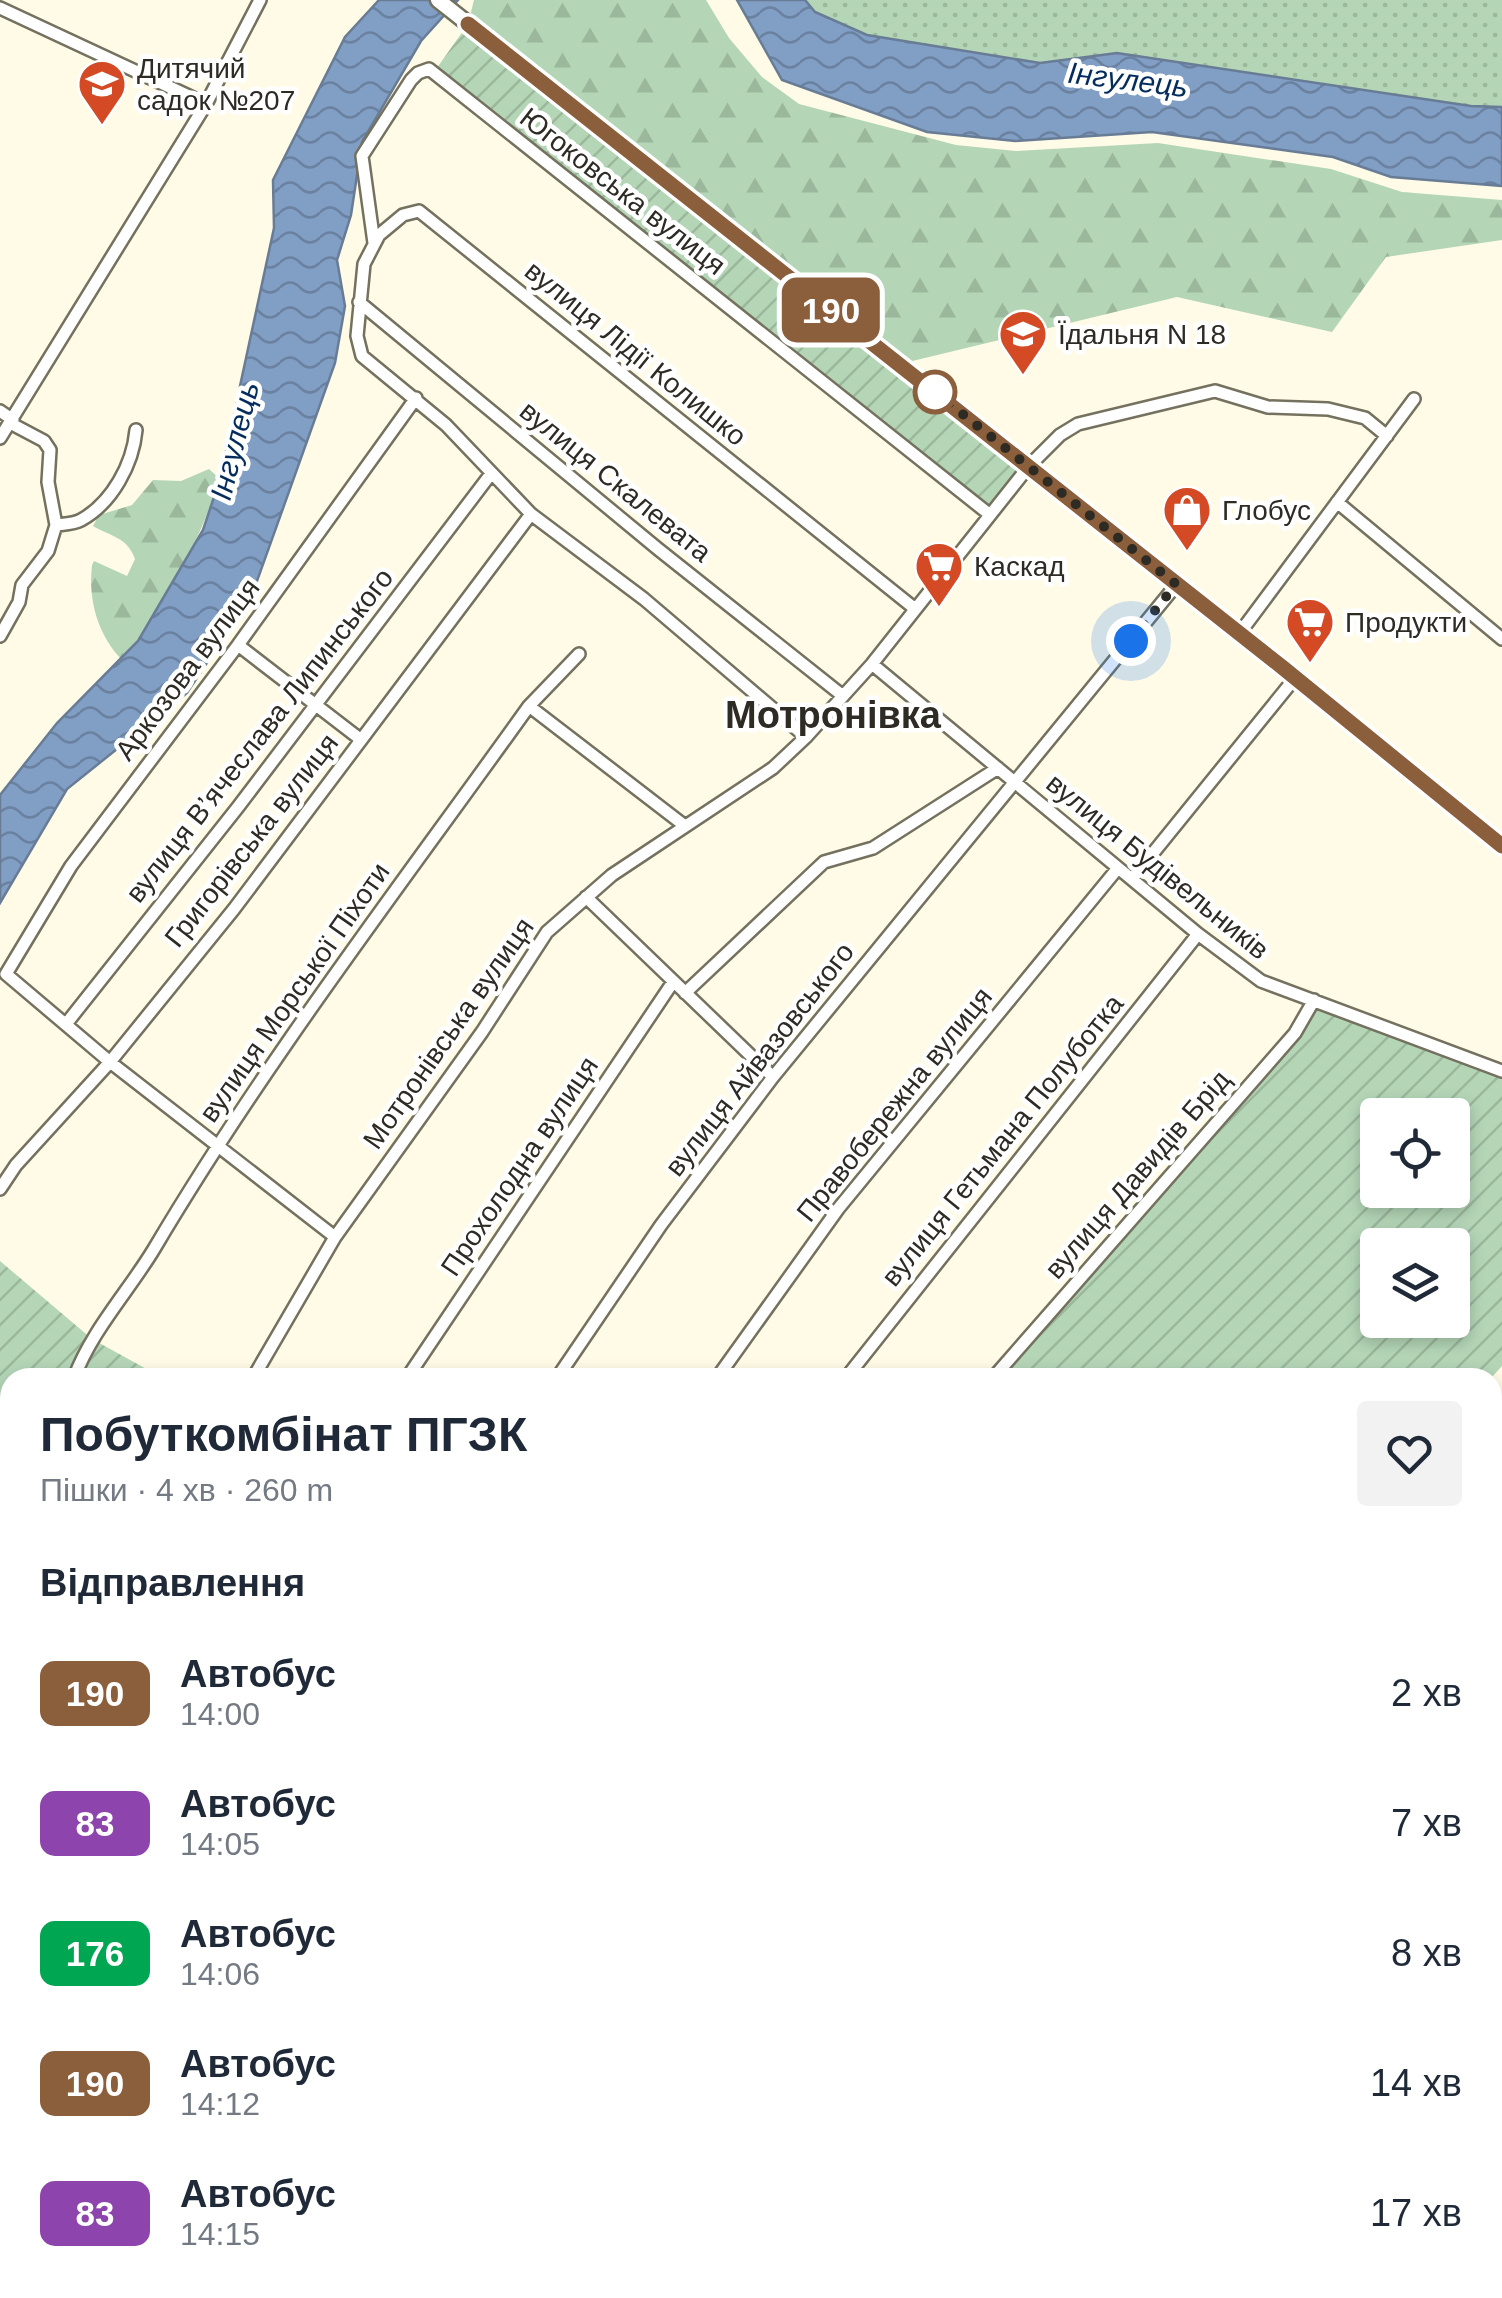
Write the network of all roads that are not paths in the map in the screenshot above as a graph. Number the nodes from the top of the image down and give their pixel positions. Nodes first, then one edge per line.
1 (260, 0) edge
2 (438, 0) edge
3 (0, 8) edge
4 (206, 104) junction
5 (374, 244) junction
6 (359, 302) junction
7 (416, 398) junction
8 (1414, 399) dead end
9 (0, 411) edge
10 (12, 422) junction
11 (136, 430) dead end
12 (1387, 436) junction
13 (0, 438) edge
14 (1029, 466) junction
15 (490, 475) junction
16 (1337, 502) junction
17 (530, 514) junction
18 (989, 514) junction
19 (56, 526) junction
20 (1176, 584) junction
21 (914, 608) junction
22 (1239, 634) junction
23 (0, 636) edge
24 (1502, 639) edge
25 (238, 645) junction
26 (579, 654) dead end
27 (872, 664) junction
28 (1295, 678) junction
29 (844, 696) junction
30 (314, 704) junction
31 (530, 706) junction
32 (806, 737) junction
33 (360, 738) junction
34 (998, 768) junction
35 (1016, 783) junction
36 (684, 826) junction
37 (1502, 846) edge
38 (1118, 868) junction
39 (1132, 880) junction
40 (586, 897) junction
41 (1198, 934) junction
42 (673, 982) junction
43 (686, 993) junction
44 (1314, 1000) junction
45 (66, 1024) junction
46 (110, 1062) junction
47 (1502, 1071) edge
48 (774, 1076) junction
49 (216, 1144) junction
50 (0, 1189) edge
51 (335, 1236) junction
52 (79, 1368) edge
53 (259, 1368) edge
54 (414, 1368) edge
55 (564, 1368) edge
56 (724, 1368) edge
57 (854, 1368) edge
58 (1002, 1368) edge

1 - 4 street
2 - 14 street
3 - 4 street
4 - 10 street
5 - 6 street
5 - 18 street, Югоковська вулиця
5 - 21 street, вулиця Лідії Колишко
6 - 7 street
6 - 29 street, вулиця Скалевата
7 - 15 street
7 - 25 street, Аркозова вулиця
8 - 12 street
9 - 10 street
10 - 13 street
10 - 19 street
11 - 19 street
12 - 14 street, Мотронівська вулиця
12 - 16 street
14 - 18 street, Мотронівська вулиця
14 - 20 street
15 - 17 street
15 - 30 street, вулиця В’ячеслава Липинського
16 - 22 street
16 - 24 street
17 - 32 street
17 - 33 street, Григорівська вулиця
18 - 21 street, Мотронівська вулиця
19 - 23 street
20 - 22 street
20 - 35 street, вулиця Айвазовського
21 - 27 street, Мотронівська вулиця
22 - 28 street
25 - 30 street
25 - 45 street, Аркозова вулиця
26 - 31 street, вулиця Морської Піхоти
27 - 29 street, Мотронівська вулиця
27 - 34 street, вулиця Будівельників
28 - 37 street
28 - 39 street
29 - 32 street, Мотронівська вулиця
30 - 33 street
30 - 45 street, вулиця В’ячеслава Липинського
31 - 36 street
31 - 49 street, вулиця Морської Піхоти
32 - 36 street, Мотронівська вулиця
33 - 46 street, Григорівська вулиця
34 - 35 street, вулиця Будівельників
34 - 43 street
35 - 38 street, вулиця Будівельників
35 - 48 street, вулиця Айвазовського
36 - 40 street, Мотронівська вулиця
38 - 39 street, вулиця Будівельників
38 - 56 street, Правобережна вулиця
39 - 41 street, вулиця Будівельників
40 - 42 street
40 - 51 street, Мотронівська вулиця
41 - 44 street, вулиця Будівельників
41 - 57 street, вулиця Гетьмана Полуботка
42 - 43 street
42 - 54 street, Прохолодна вулиця
43 - 48 street
44 - 47 street, вулиця Будівельників
44 - 58 street, вулиця Давидів Брід
45 - 46 street
46 - 49 street
46 - 50 street, Григорівська вулиця
48 - 55 street, вулиця Айвазовського
49 - 51 street
49 - 52 street, вулиця Морської Піхоти
51 - 53 street, Мотронівська вулиця

